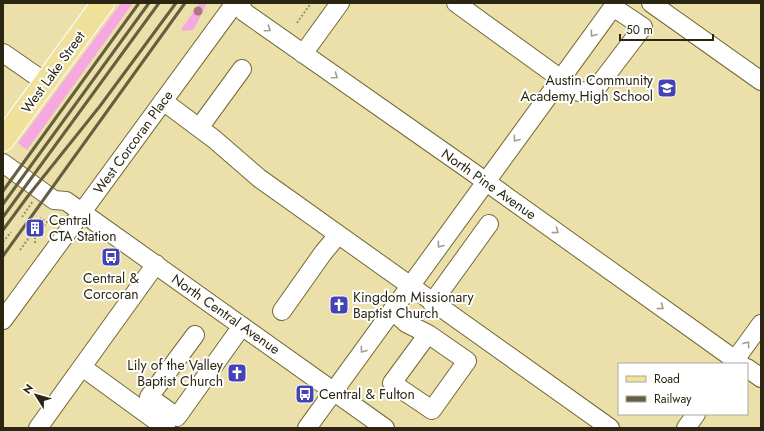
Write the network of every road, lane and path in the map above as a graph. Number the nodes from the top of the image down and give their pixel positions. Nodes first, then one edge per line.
1 (103, 3) edge
2 (235, 3) edge
3 (240, 3) edge
4 (311, 3) edge
5 (340, 3) edge
6 (456, 3) edge
7 (651, 3) edge
8 (614, 5) edge
9 (297, 23) dead end
10 (3, 53) edge
11 (303, 54) junction
12 (242, 69) dead end
13 (560, 79) junction
14 (761, 81) edge
15 (45, 82) junction
16 (163, 102) junction
17 (199, 128) junction
18 (3, 140) edge
19 (3, 152) edge
20 (3, 163) edge
21 (485, 181) junction
22 (33, 201) dead end
23 (66, 201) junction
24 (82, 212) junction
25 (22, 217) dead end
26 (40, 218) dead end
27 (488, 224) dead end
28 (11, 232) dead end
29 (31, 235) dead end
30 (338, 235) junction
31 (3, 242) edge
32 (35, 243) dead end
33 (20, 250) dead end
34 (156, 264) junction
35 (409, 286) junction
36 (432, 303) junction
37 (392, 310) junction
38 (282, 311) dead end
39 (3, 320) edge
40 (761, 324) edge
41 (242, 326) junction
42 (428, 334) dead end
43 (195, 335) dead end
44 (738, 363) edge
45 (740, 363) edge
46 (82, 367) junction
47 (748, 370) edge
48 (761, 378) edge
49 (334, 391) junction
50 (695, 415) edge
51 (38, 428) edge
52 (166, 428) edge
53 (307, 428) edge
54 (385, 428) edge
55 (610, 428) edge
56 (686, 428) edge

1 - 15 main road, West Lake Street
2 - 16 street, West Corcoran Place
3 -> 11 street, North Pine Avenue
4 - 9 path
5 - 11 street
6 - 13 street
7 - 14 street
8 -> 13 street
8 - 13 street
10 - 15 street
11 -> 21 street, North Pine Avenue
12 - 17 street
13 -> 21 street
15 - 18 main road, West Lake Street
16 - 17 street
16 - 24 street, West Corcoran Place
17 - 30 street
19 - 23 street, North Central Avenue
20 - 23 street, North Central Avenue
21 -> 35 street
21 -> 44 street, North Pine Avenue
22 - 25 path
23 - 24 street, North Central Avenue
24 - 34 street, North Central Avenue
24 - 39 street, West Corcoran Place
26 - 32 path
27 - 36 street
28 - 31 path
29 - 33 path
30 - 35 street
30 - 38 street
34 - 41 street, North Central Avenue
34 - 46 street
35 - 36 street
35 - 37 street
36 - 55 street
37 - 42 street
37 -> 49 street
45 -> 40 street
41 - 43 street
41 - 49 street, North Central Avenue
46 - 51 street
46 - 52 street
47 - 48 street, North Pine Avenue
49 - 53 street
49 - 54 street, North Central Avenue
50 - 56 street

